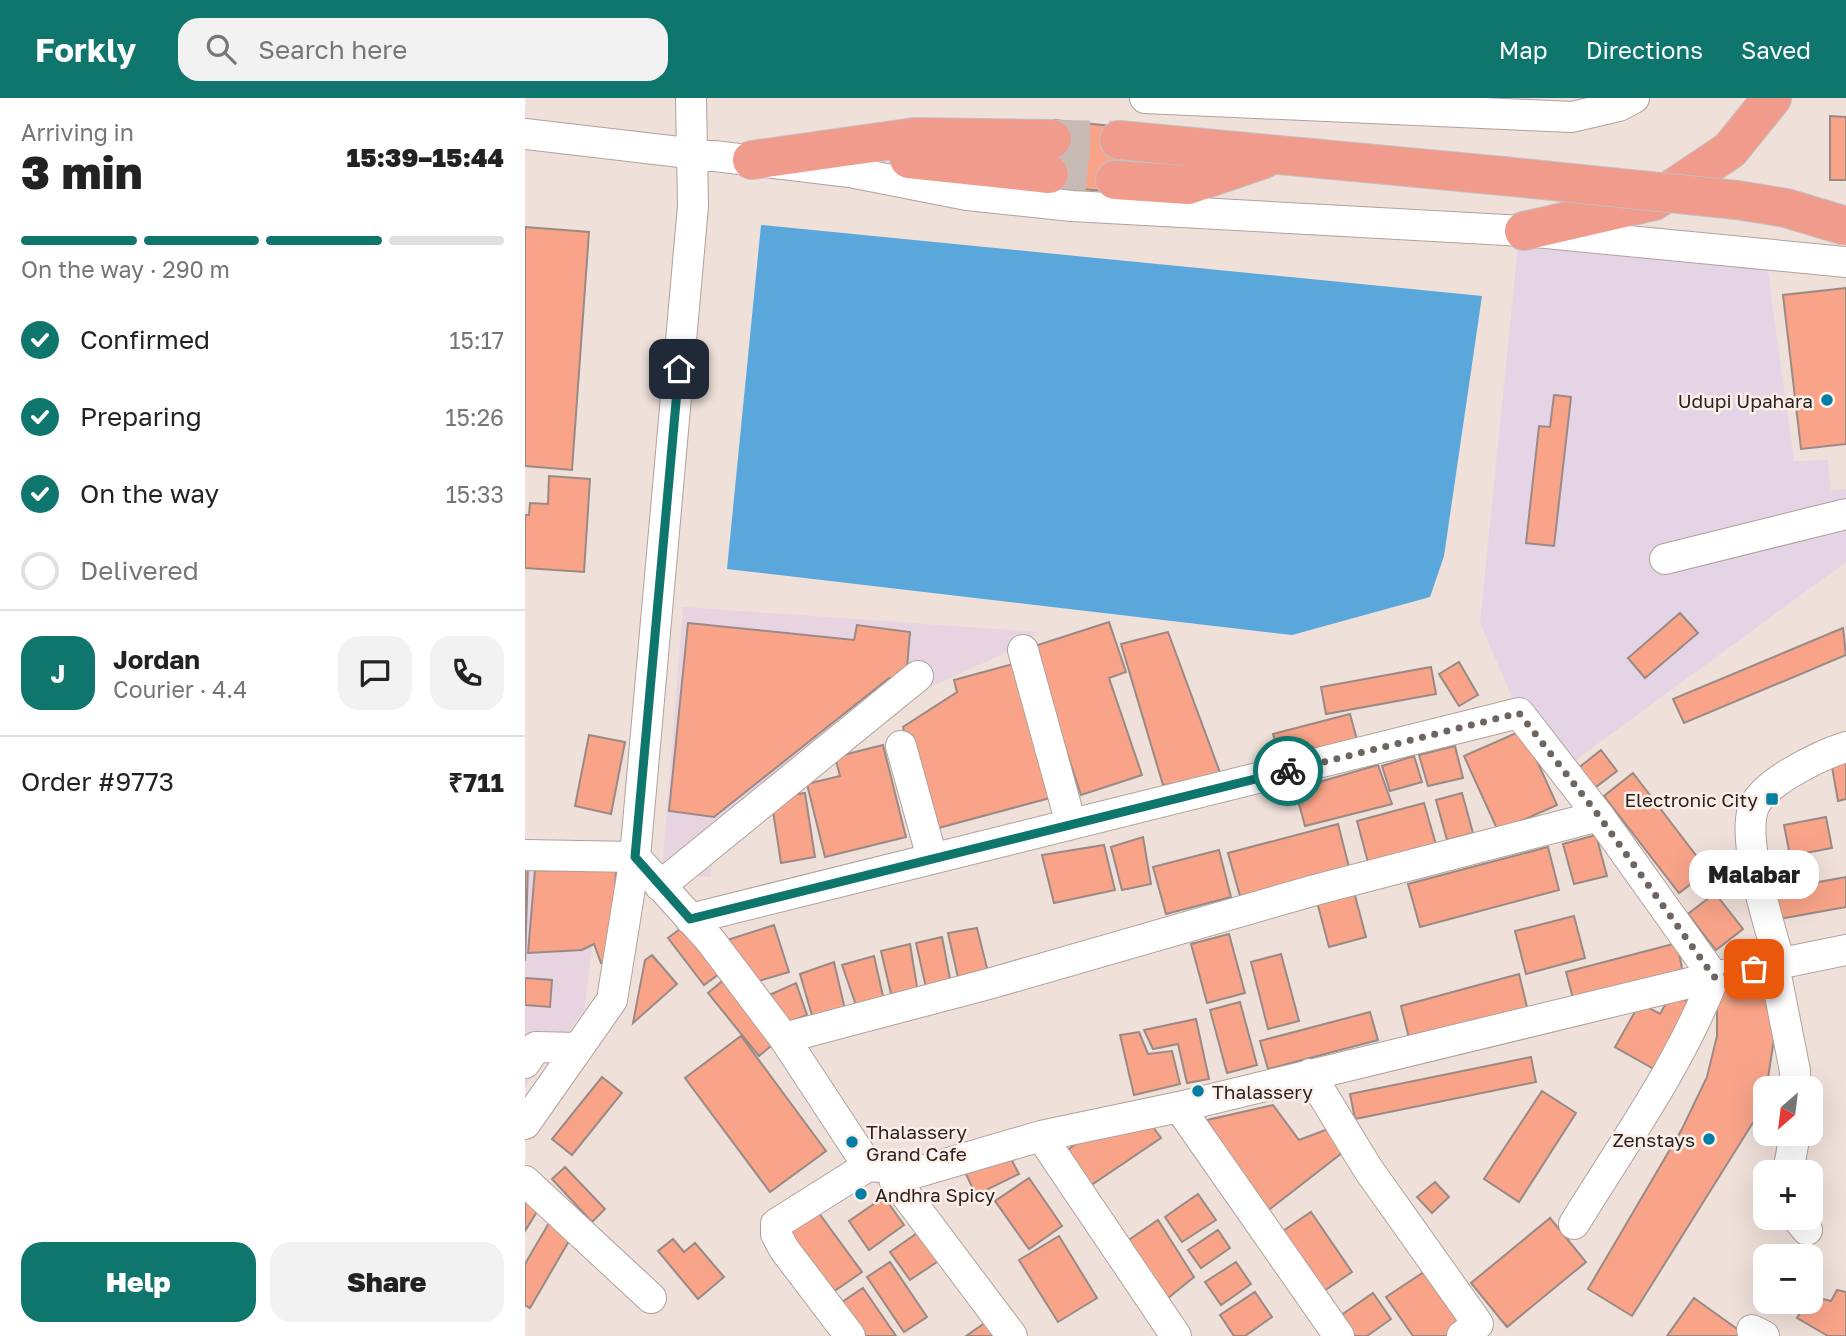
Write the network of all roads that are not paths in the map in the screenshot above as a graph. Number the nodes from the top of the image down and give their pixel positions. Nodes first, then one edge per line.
1 (691, 98) edge
2 (1145, 98) edge
3 (1634, 98) edge
4 (1772, 98) edge
5 (525, 134) edge
6 (1119, 140) tunnel mouth
7 (1276, 154) junction
8 (690, 155) junction
9 (1050, 157) tunnel mouth
10 (752, 160) junction
11 (1115, 180) tunnel mouth
12 (1846, 226) edge
13 (1524, 231) junction
14 (1846, 262) edge
15 (1846, 514) edge
16 (1665, 559) dead end
17 (1023, 650) dead end
18 (918, 676) dead end
19 (901, 746) dead end
20 (1846, 747) edge
21 (1599, 816) junction
22 (1071, 824) junction
23 (525, 855) edge
24 (635, 857) junction
25 (932, 859) junction
26 (660, 886) junction
27 (690, 919) junction
28 (1846, 950) edge
29 (1777, 965) junction
30 (1714, 977) junction
31 (784, 1038) junction
32 (577, 1048) junction
33 (525, 1063) edge
34 (1310, 1074) junction
35 (1795, 1076) edge
36 (1178, 1107) junction
37 (525, 1124) edge
38 (1041, 1136) junction
39 (867, 1166) junction
40 (894, 1180) junction
41 (525, 1181) edge
42 (1574, 1224) dead end
43 (651, 1298) dead end
44 (850, 1336) edge
45 (1012, 1336) edge
46 (1176, 1336) edge
47 (1339, 1336) edge
48 (1462, 1336) edge

1 - 8 street
2 - 3 street
4 - 13 highway
5 - 8 street
6 - 7 highway
7 - 11 highway
7 - 12 highway, bridge
8 - 10 street
8 - 24 street
9 - 10 highway
10 - 13 street
13 - 14 street
15 - 16 street
17 - 22 street
18 - 26 street
19 - 25 street
20 - 29 street
21 - 22 street
21 - 30 street
21 - 31 street
22 - 25 street
23 - 24 street
24 - 26 street
24 - 32 street
25 - 27 street
26 - 27 street
27 - 31 street
28 - 29 street
29 - 30 street
29 - 35 street
30 - 34 street
30 - 42 street
31 - 39 street
32 - 33 street
32 - 37 street
34 - 36 street
34 - 48 street
36 - 38 street
36 - 47 street
38 - 40 street
38 - 46 street
39 - 40 street
39 - 44 street
40 - 45 street
41 - 43 street

